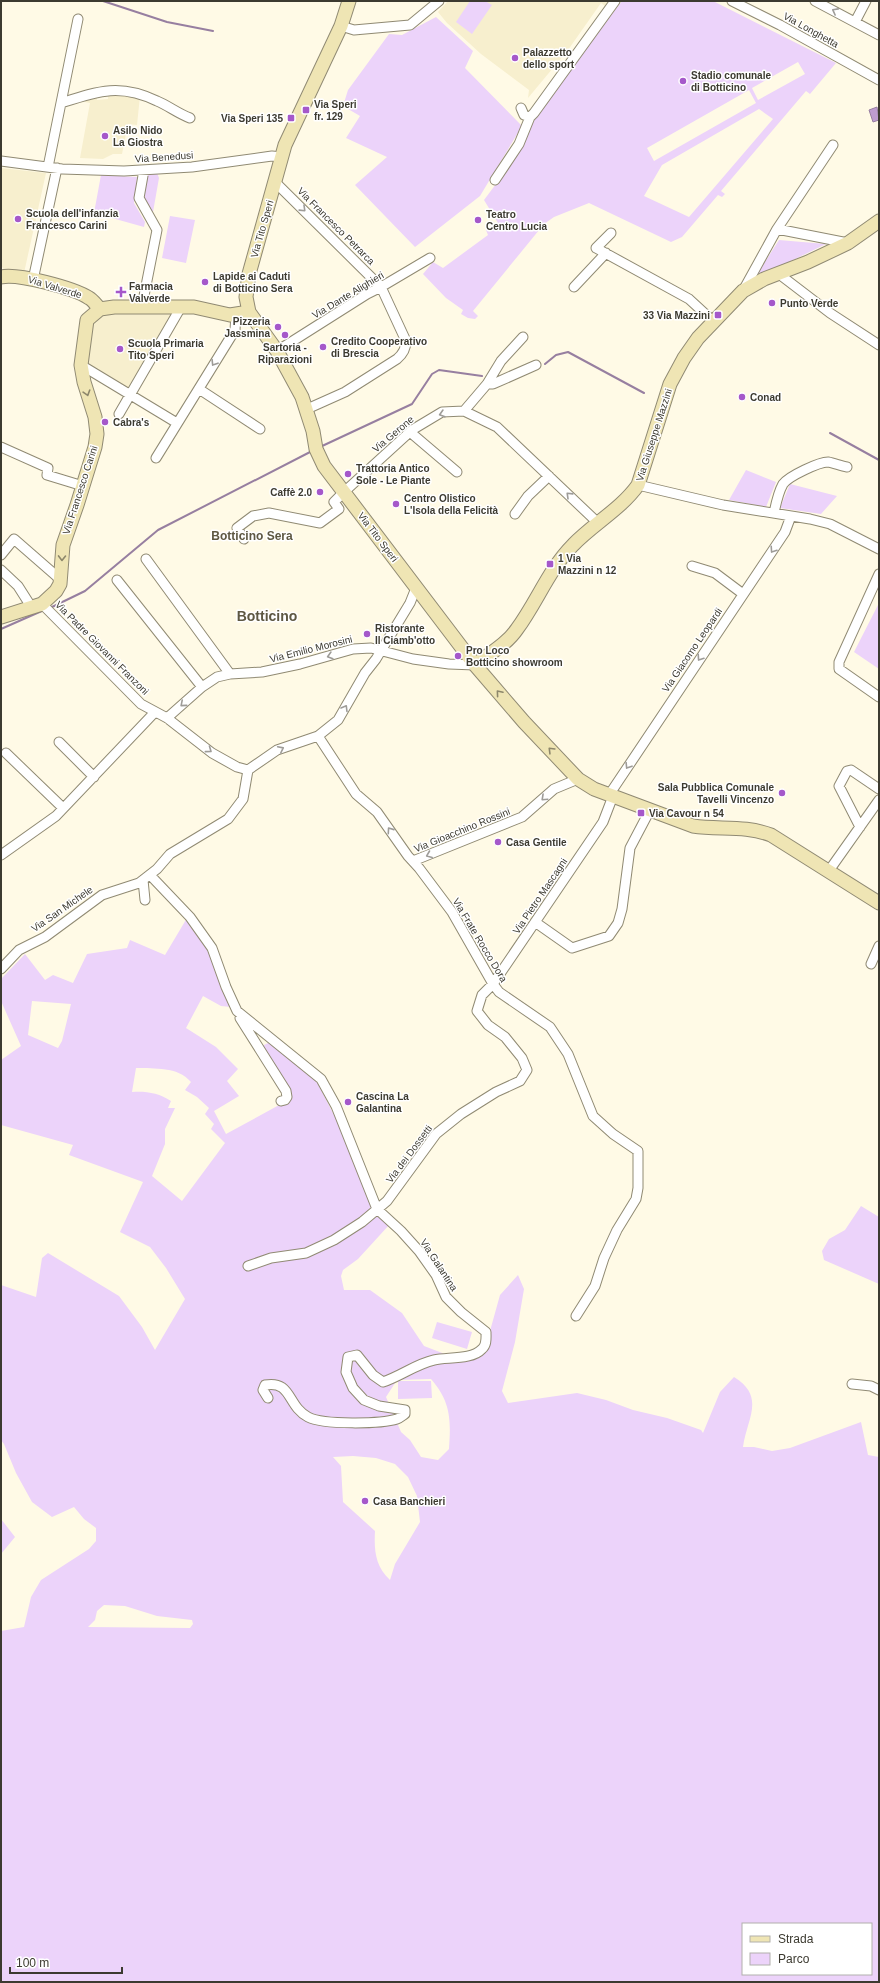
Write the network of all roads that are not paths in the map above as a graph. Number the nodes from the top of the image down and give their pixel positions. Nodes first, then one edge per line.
1 (349, 1) edge
2 (438, 1) edge
3 (615, 1) edge
4 (732, 1) edge
5 (815, 1) edge
6 (866, 1) edge
7 (78, 19) dead end
8 (855, 22) junction
9 (341, 26) junction
10 (879, 35) edge
11 (879, 80) edge
12 (61, 103) junction
13 (521, 108) dead end
14 (530, 117) junction
15 (190, 118) dead end
16 (833, 146) dead end
17 (282, 157) junction
18 (1, 161) edge
19 (52, 167) junction
20 (144, 170) junction
21 (495, 180) dead end
22 (275, 182) junction
23 (879, 221) edge
24 (777, 229) junction
25 (611, 233) dead end
26 (848, 243) junction
27 (606, 253) junction
28 (430, 258) dead end
29 (3, 274) edge
30 (779, 274) junction
31 (33, 280) junction
32 (381, 287) junction
33 (574, 287) dead end
34 (744, 291) junction
35 (142, 306) junction
36 (181, 307) junction
37 (248, 308) junction
38 (100, 309) junction
39 (230, 314) junction
40 (714, 322) junction
41 (524, 337) dead end
42 (879, 345) edge
43 (277, 351) junction
44 (81, 365) junction
45 (536, 365) dead end
46 (488, 384) junction
47 (199, 389) junction
48 (130, 394) junction
49 (307, 409) junction
50 (464, 411) junction
51 (119, 414) dead end
52 (177, 423) junction
53 (260, 429) dead end
54 (410, 432) junction
55 (1, 447) edge
56 (156, 458) dead end
57 (847, 467) dead end
58 (457, 472) dead end
59 (549, 476) junction
60 (638, 485) junction
61 (83, 486) junction
62 (344, 492) junction
63 (774, 513) junction
64 (515, 514) dead end
65 (791, 516) junction
66 (597, 522) junction
67 (244, 540) dead end
68 (879, 549) edge
69 (1, 555) edge
70 (146, 559) dead end
71 (692, 566) dead end
72 (1, 570) edge
73 (879, 574) edge
74 (61, 580) junction
75 (117, 580) dead end
76 (416, 588) junction
77 (743, 594) junction
78 (42, 608) junction
79 (1, 617) edge
80 (381, 649) junction
81 (475, 664) junction
82 (230, 674) junction
83 (202, 687) junction
84 (879, 697) edge
85 (155, 712) junction
86 (166, 718) junction
87 (318, 736) junction
88 (59, 742) dead end
89 (6, 753) dead end
90 (248, 770) junction
91 (94, 777) junction
92 (578, 779) junction
93 (879, 789) edge
94 (611, 796) junction
95 (879, 800) edge
96 (63, 808) junction
97 (650, 810) junction
98 (860, 827) junction
99 (1, 855) edge
100 (414, 861) junction
101 (828, 872) junction
102 (147, 877) junction
103 (145, 900) dead end
104 (879, 903) edge
105 (535, 922) junction
106 (879, 946) edge
107 (871, 964) dead end
108 (1, 969) edge
109 (493, 984) junction
110 (237, 1011) junction
111 (281, 1101) dead end
112 (377, 1209) junction
113 (248, 1266) dead end
114 (576, 1316) dead end
115 (852, 1384) dead end
116 (879, 1390) edge
117 (268, 1398) dead end

1 - 9 street, Via Tito Speri
2 - 9 street
3 - 14 street
4 - 11 street, Via Longhetta
8 -> 5 street
6 - 8 street
7 - 12 street
8 - 10 street
9 - 17 street, Via Tito Speri
12 - 15 street
12 - 19 street
13 - 14 street
14 - 21 street
16 - 24 street, Via Giuseppe Mazzini
17 - 20 street, Via Benedusi
17 - 22 street, Via Tito Speri
18 - 19 street, Via Benedusi
19 - 20 street, Via Benedusi
19 - 31 street
20 - 35 street
22 -> 32 street, Via Francesco Petrarca
22 - 37 street, Via Tito Speri
23 - 26 street, Via Giuseppe Mazzini
24 - 26 street
24 - 34 street, Via Giuseppe Mazzini
25 - 27 street
26 - 30 street, Via Giuseppe Mazzini
27 - 33 street
27 - 40 street
28 - 32 street, Via Dante Alighieri
29 - 31 street, Via Valverde
30 - 34 street, Via Giuseppe Mazzini
30 - 42 street
31 - 38 street, Via Valverde
32 - 43 street, Via Dante Alighieri
32 - 49 street, Via Francesco Petrarca
34 - 40 street, Via Giuseppe Mazzini
35 - 36 street
35 - 38 street
36 - 39 street
36 - 48 street
37 - 39 street
37 - 43 street, Via Tito Speri
38 - 44 street, Via Francesco Carini
39 -> 47 street
40 - 60 street, Via Giuseppe Mazzini
41 - 46 street
43 - 49 street, Via Tito Speri
44 - 48 street
44 -> 61 street, Via Francesco Carini
45 - 46 street
46 - 50 street
47 - 52 street
47 - 53 street
48 - 51 street
48 - 52 street
49 - 62 street, Via Tito Speri
50 -> 54 street, Via Gerone
50 - 59 street, Via Gerone
52 - 56 street
54 - 58 street
54 - 62 street, Via Gerone
55 - 61 street
57 - 63 street
59 - 64 street
66 -> 59 street, Via Gerone
60 - 63 street
60 - 66 street, Via Giuseppe Mazzini
61 -> 74 street, Via Francesco Carini
62 - 67 street
62 - 76 street, Via Tito Speri
63 - 65 street
65 - 68 street
65 -> 77 street, Via Giacomo Leopardi
66 - 81 street, Via Giuseppe Mazzini
69 - 74 street
70 - 82 street
71 - 77 street
72 - 78 street, Via Padre Giovanni Franzoni
73 - 84 street
74 - 78 street
75 - 83 street
76 - 80 street
76 - 81 street, Via Tito Speri
77 -> 94 street, Via Giacomo Leopardi
78 - 79 street
78 - 85 street, Via Padre Giovanni Franzoni
80 - 81 street, Via Emilio Morosini
80 -> 82 street, Via Emilio Morosini
87 -> 80 street
92 -> 81 street, Via Tito Speri
82 - 83 street, Via Emilio Morosini
83 -> 86 street, Via Emilio Morosini
85 - 86 street, Via Padre Giovanni Franzoni
85 - 91 street
86 -> 90 street, Via Padre Giovanni Franzoni
90 -> 87 street
100 -> 87 street, Via Frate Rocco Dora
88 - 91 street
89 - 96 street
90 - 102 street, Via San Michele
91 - 96 street
92 - 94 street, Via Tito Speri
92 -> 100 street, Via Gioacchino Rossini
93 - 98 street
94 - 97 street, Via Tito Speri
94 - 105 street, Via Pietro Mascagni
95 - 98 street
96 - 99 street
97 - 101 street, Via Tito Speri
97 - 105 street
98 - 101 street
100 - 109 street, Via Frate Rocco Dora
101 - 104 street, Via Tito Speri
102 - 103 street
102 - 108 street, Via San Michele
102 - 110 street, Via Galantina
105 - 109 street, Via Pietro Mascagni
106 - 107 street
109 - 112 street, Via dei Dossetti
109 - 114 street, Via Frate Rocco Dora
110 - 111 street, Via Galantina
110 - 112 street, Via Galantina
112 - 113 street, Via dei Dossetti
112 - 117 street, Via Galantina
115 - 116 street

